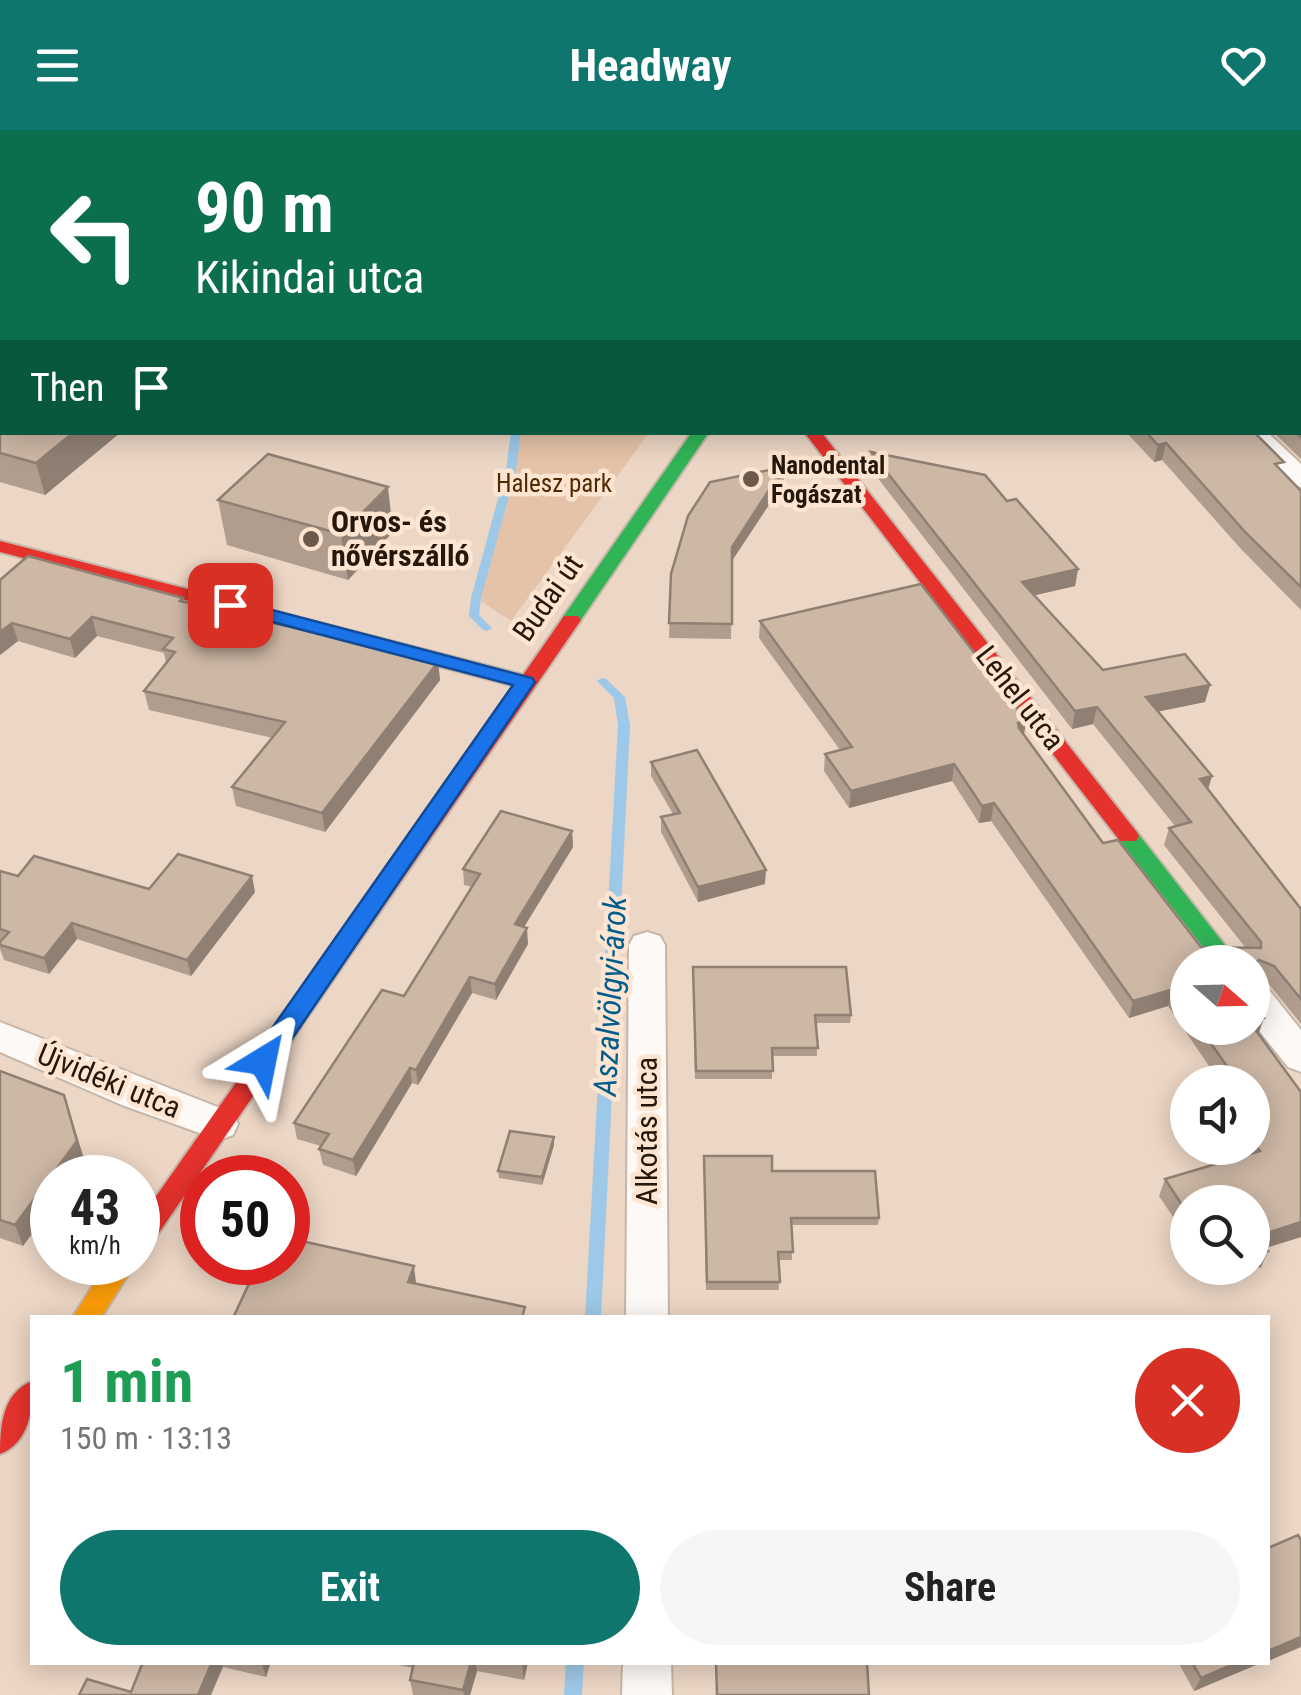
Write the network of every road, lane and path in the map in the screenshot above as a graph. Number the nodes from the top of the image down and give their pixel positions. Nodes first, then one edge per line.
1 (699, 435) edge
2 (814, 435) edge
3 (1254, 435) edge
4 (1301, 478) edge
5 (0, 546) edge
6 (525, 682) junction
7 (647, 945) dead end
8 (1214, 945) edge
9 (1270, 1018) edge
10 (0, 1036) edge
11 (1301, 1057) edge
12 (220, 1124) junction
13 (160, 1210) edge
14 (107, 1285) edge
15 (87, 1315) edge
16 (647, 1315) edge
17 (30, 1397) edge
18 (0, 1441) edge
19 (648, 1665) edge
20 (648, 1695) edge

1 - 6 street, Budai út
2 - 8 street, Lehel utca
3 - 4 street
5 - 6 street
6 - 12 street, Budai út
7 - 16 street, Alkotás utca
9 - 11 street
10 - 12 street, Újvidéki utca
12 - 13 street, Budai út
14 - 15 street
17 - 18 street
19 - 20 street

